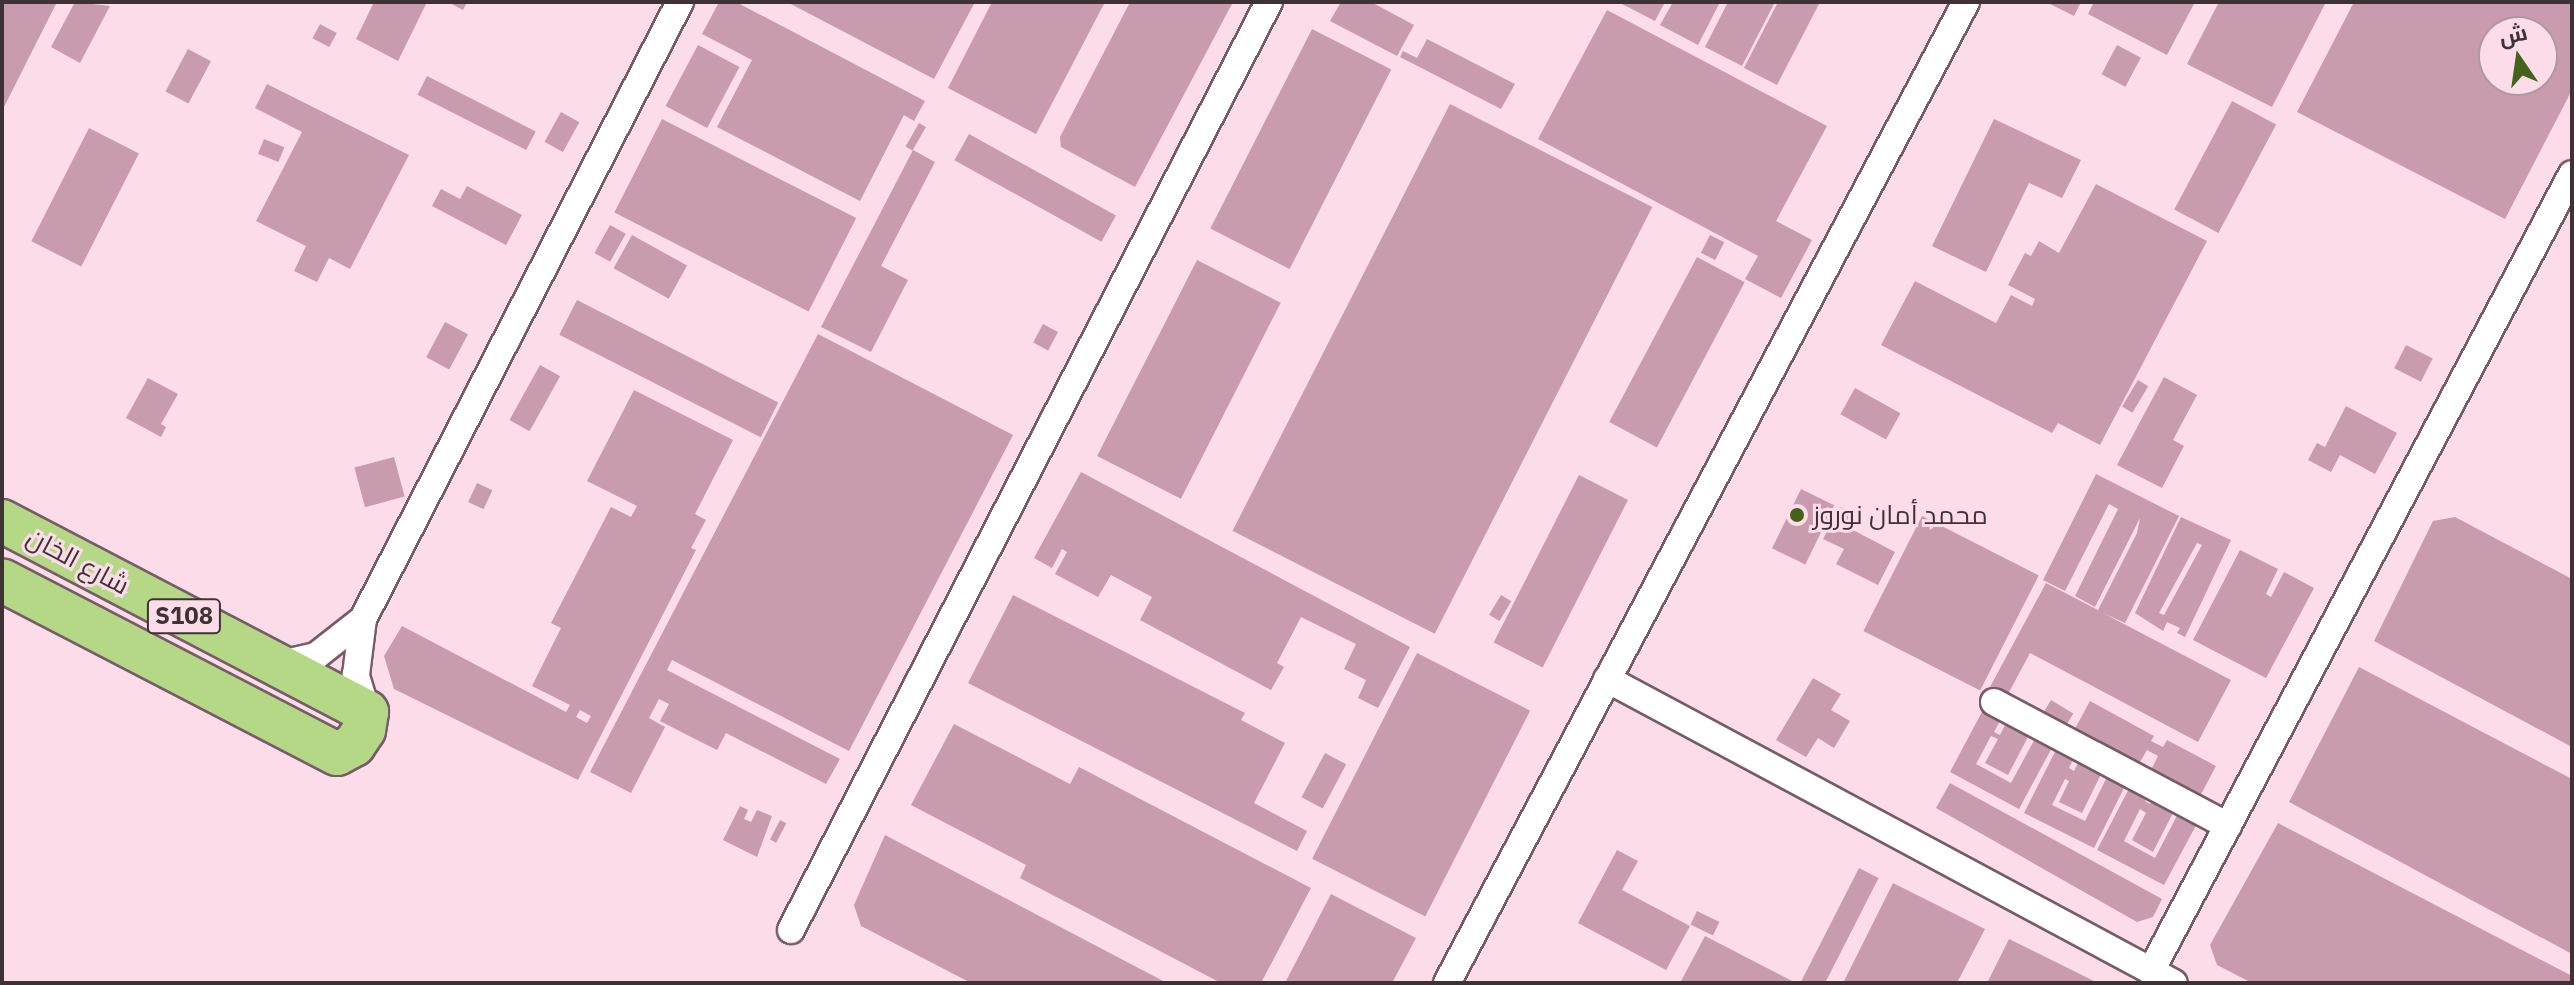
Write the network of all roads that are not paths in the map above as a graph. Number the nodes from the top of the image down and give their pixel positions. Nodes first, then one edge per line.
1 (680, 2) edge
2 (1269, 2) edge
3 (1966, 2) edge
4 (2572, 174) edge
5 (2, 521) edge
6 (2, 580) edge
7 (363, 619) junction
8 (277, 665) junction
9 (1607, 679) junction
10 (1994, 702) dead end
11 (367, 712) junction
12 (2228, 826) junction
13 (791, 930) dead end
14 (2163, 977) edge
15 (1447, 983) edge

1 - 7 street
2 - 13 street
3 - 9 street
4 - 12 street
5 - 8 main road, شارع الخان / S108
6 - 11 main road, شارع الخان / S108
7 - 8 street
7 - 11 street
8 - 11 main road, شارع الخان / S108
9 - 14 street
9 - 15 street
10 - 12 street
12 - 14 street

